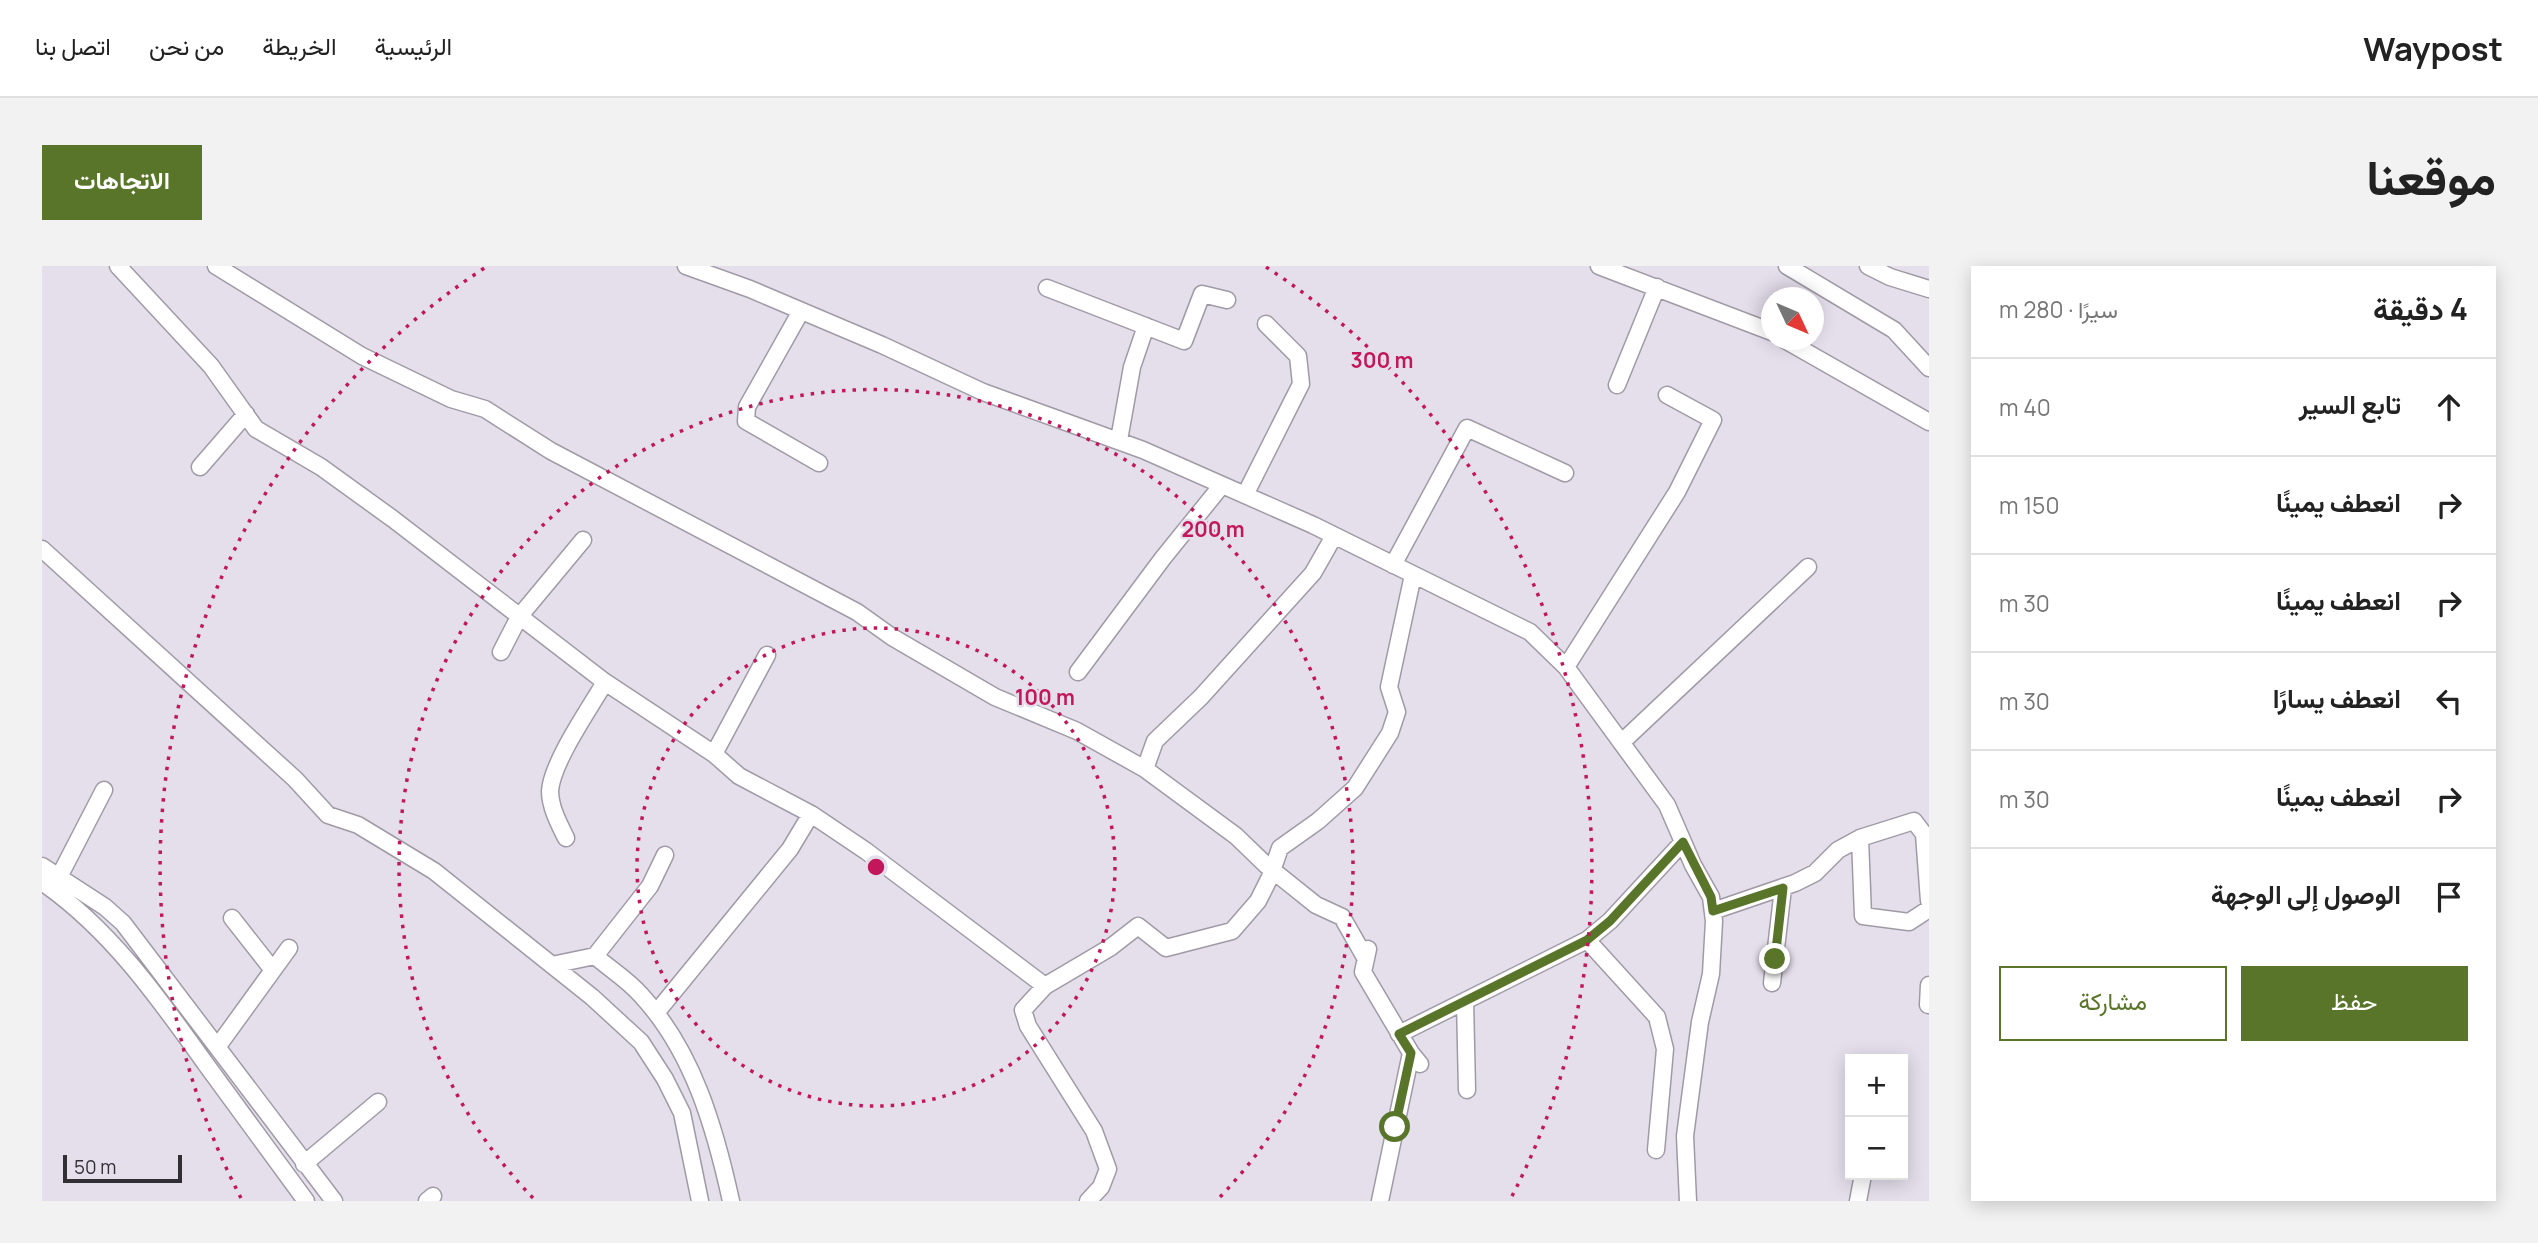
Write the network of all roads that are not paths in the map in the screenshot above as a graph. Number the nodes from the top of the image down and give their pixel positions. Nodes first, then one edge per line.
1 (118, 266) edge
2 (216, 266) edge
3 (686, 266) edge
4 (1599, 266) edge
5 (1787, 266) edge
6 (1879, 268) edge
7 (1657, 287) junction
8 (1047, 288) dead end
9 (1929, 289) edge
10 (1227, 300) dead end
11 (801, 311) junction
12 (1266, 324) dead end
13 (1146, 326) junction
14 (1761, 328) edge
15 (1803, 350) edge
16 (1929, 368) edge
17 (1617, 385) dead end
18 (1667, 395) dead end
19 (246, 414) junction
20 (1929, 422) edge
21 (1119, 440) junction
22 (819, 463) dead end
23 (200, 467) dead end
24 (1565, 473) dead end
25 (1222, 485) junction
26 (1245, 495) junction
27 (1334, 536) junction
28 (583, 540) dead end
29 (42, 548) edge
30 (1393, 565) junction
31 (1808, 568) dead end
32 (1413, 575) junction
33 (519, 617) junction
34 (501, 652) dead end
35 (767, 655) dead end
36 (1566, 667) junction
37 (1078, 672) dead end
38 (605, 682) junction
39 (1622, 742) junction
40 (715, 754) junction
41 (1145, 769) junction
42 (104, 790) dead end
43 (811, 814) junction
44 (566, 838) dead end
45 (1860, 838) junction
46 (1683, 842) junction
47 (665, 855) dead end
48 (42, 866) edge
49 (1273, 869) junction
50 (59, 877) junction
51 (42, 882) edge
52 (1783, 888) junction
53 (1929, 901) edge
54 (1929, 909) edge
55 (1713, 911) junction
56 (232, 918) dead end
57 (1587, 940) junction
58 (289, 948) dead end
59 (595, 956) junction
60 (552, 965) junction
61 (272, 969) junction
62 (1772, 983) dead end
63 (1929, 985) edge
64 (1045, 986) junction
65 (1465, 1001) junction
66 (1928, 1005) edge
67 (656, 1013) junction
68 (1399, 1034) junction
69 (218, 1046) junction
70 (1467, 1090) dead end
71 (378, 1102) dead end
72 (1656, 1150) dead end
73 (304, 1164) junction
74 (1862, 1180) edge
75 (306, 1201) edge
76 (334, 1201) edge
77 (700, 1201) edge
78 (731, 1201) edge
79 (1088, 1201) edge
80 (1380, 1201) edge
81 (1688, 1201) edge
82 (1858, 1201) edge

1 - 19 street
2 - 41 street
3 - 11 street
4 - 7 street
5 - 16 street
6 - 9 street
7 - 14 street
7 - 17 street
8 - 13 street
10 - 13 street
11 - 21 street
11 - 22 street
12 - 26 street
13 - 21 street
15 - 20 street
18 - 36 street
19 - 23 street
19 - 33 street
21 - 25 street
24 - 30 street
25 - 26 street
25 - 37 street
26 - 27 street
27 - 30 street
27 - 41 street
28 - 33 street
29 - 60 street
30 - 32 street
31 - 39 street
32 - 36 street
32 - 49 street
33 - 34 street
33 - 38 street
35 - 40 street
36 - 39 street
38 - 40 street
38 - 44 street
39 - 46 street
40 - 43 street
41 - 49 street
42 - 50 street
43 - 64 street
43 - 67 street
45 - 52 street
45 - 53 street
45 - 54 street
46 - 55 street
46 - 57 street
47 - 59 street
48 - 50 street
49 - 64 street
49 - 68 street
50 - 69 street
51 - 75 street
52 - 55 street
52 - 62 street
55 - 81 street
56 - 61 street
57 - 65 street
57 - 72 street
58 - 61 street
59 - 60 street
59 - 67 street
60 - 77 street
61 - 69 street
63 - 66 street
64 - 79 street
65 - 68 street
65 - 70 street
67 - 78 street
68 - 80 street
69 - 73 street
71 - 73 street
73 - 76 street
74 - 82 street

